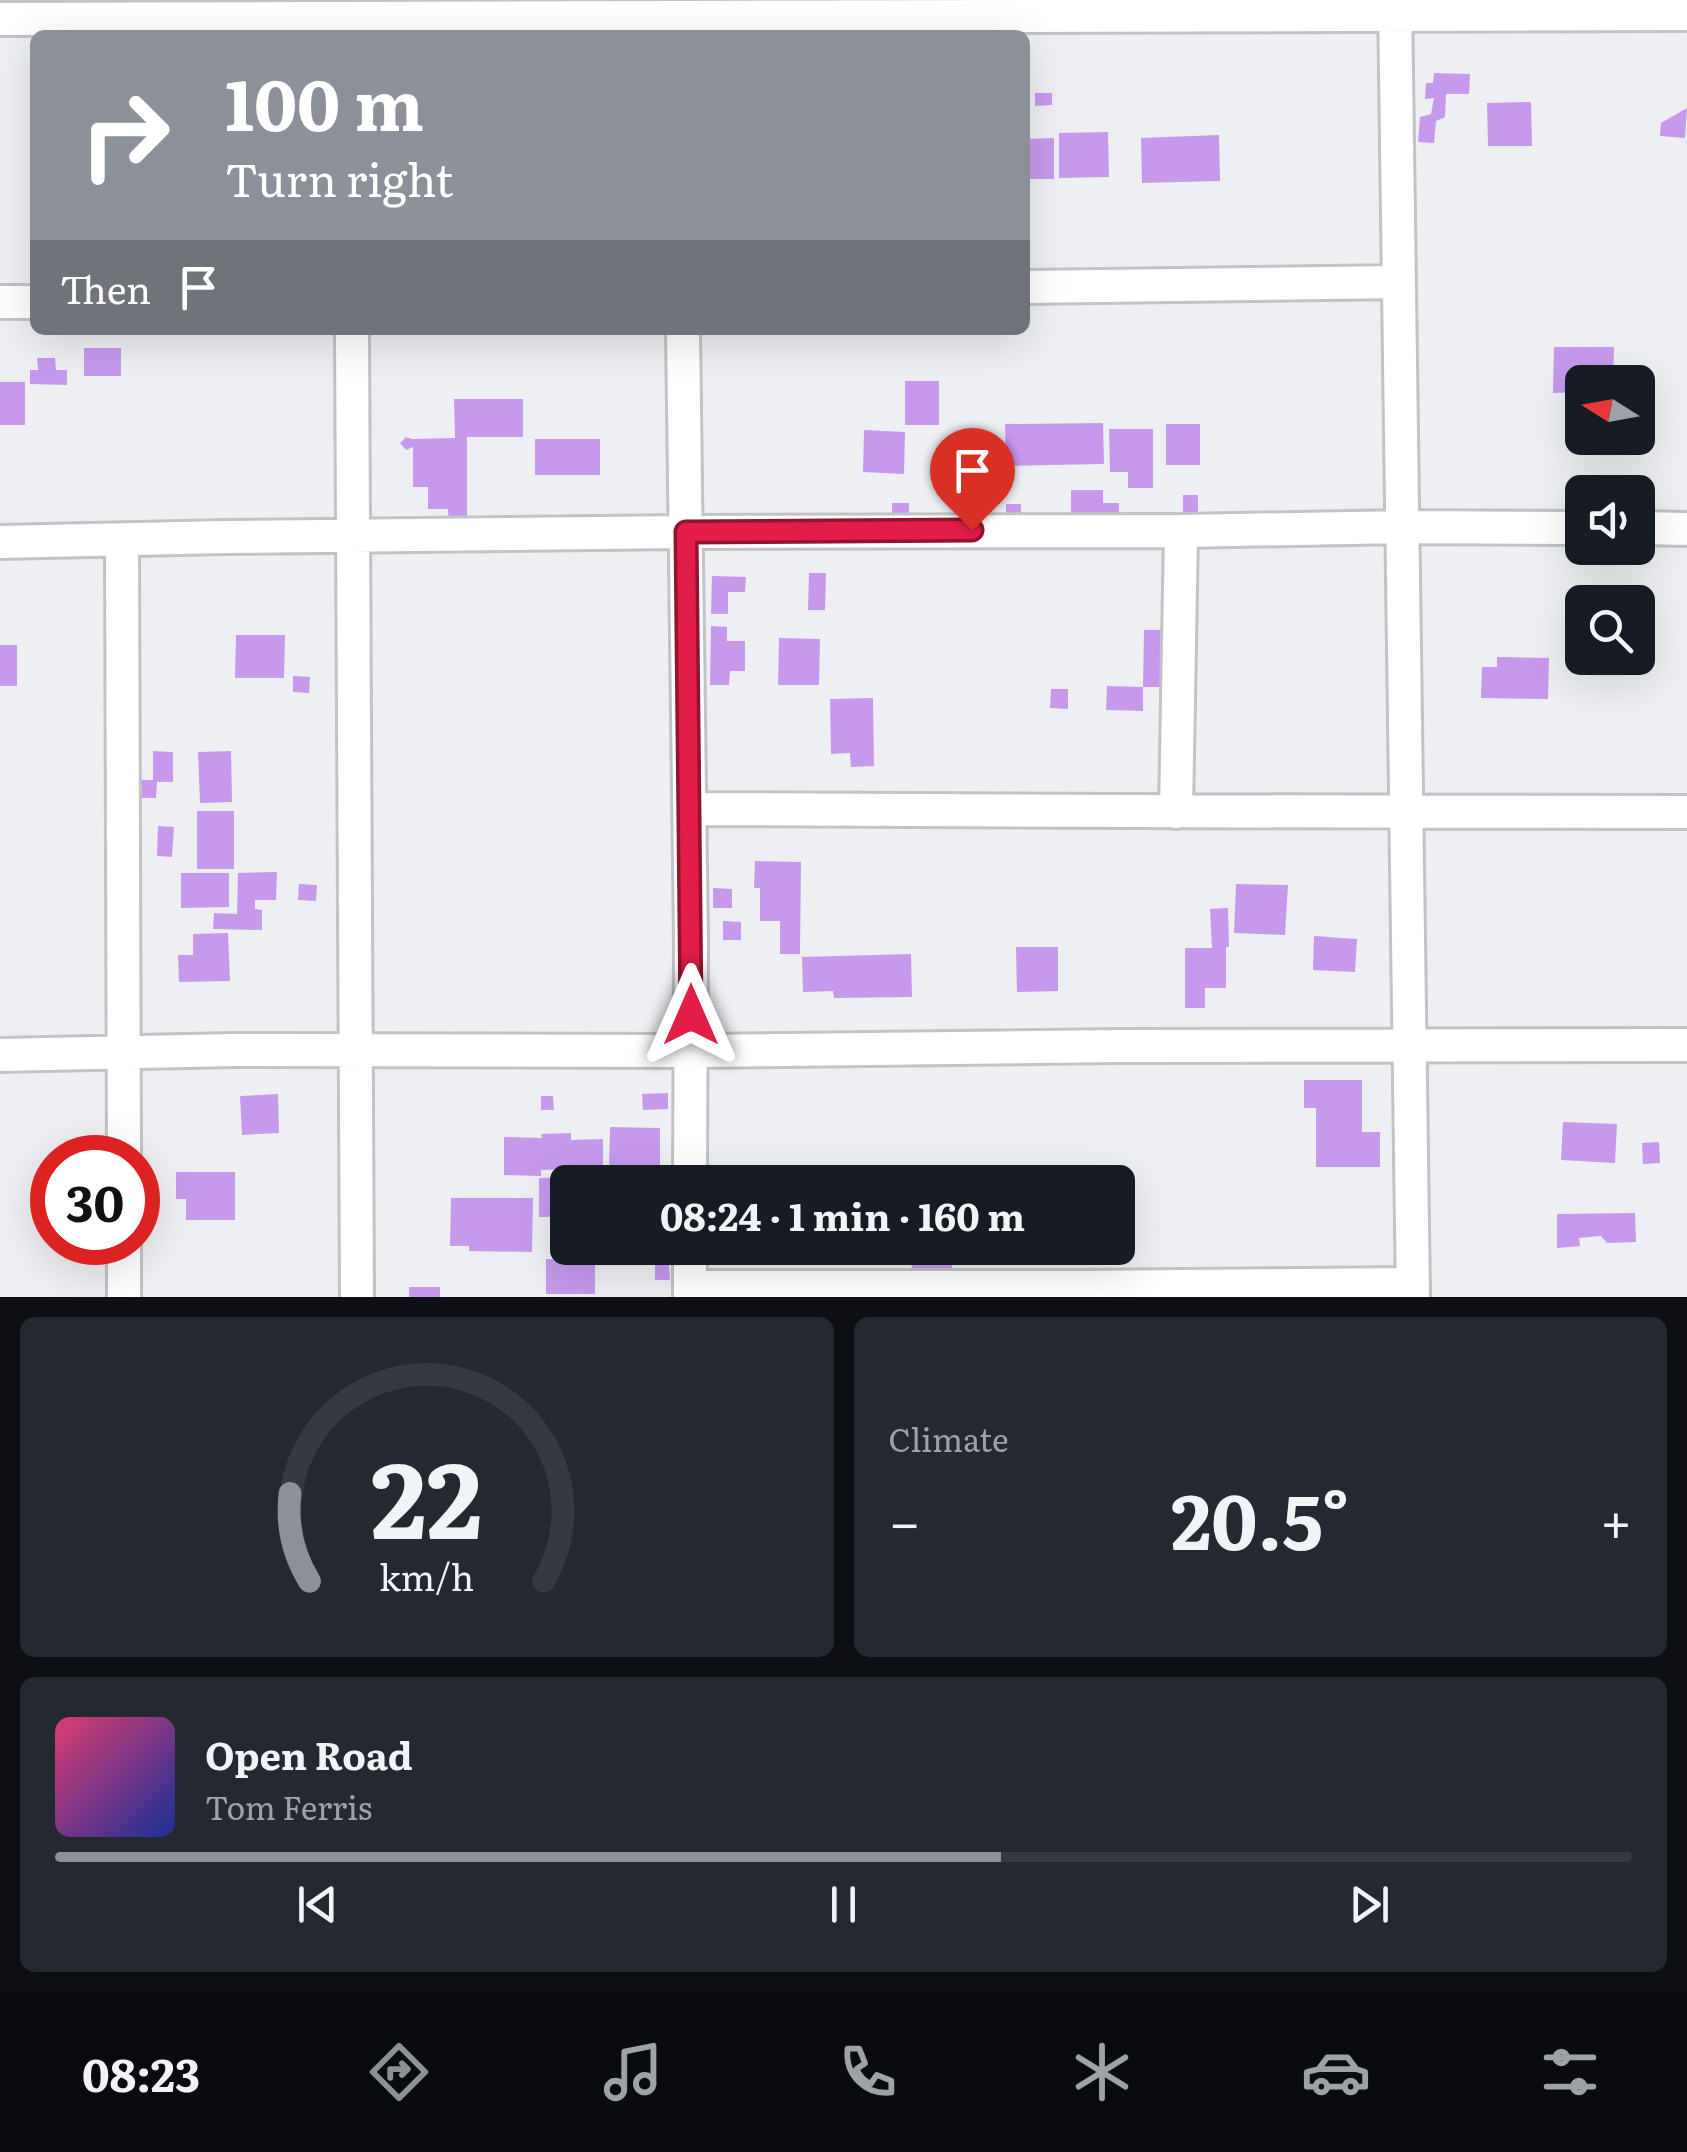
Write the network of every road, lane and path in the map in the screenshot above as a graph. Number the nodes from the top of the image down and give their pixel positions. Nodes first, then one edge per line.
1 (1146, 8) edge
2 (1395, 8) edge
3 (1687, 14) edge
4 (350, 18) edge
5 (0, 19) edge
6 (679, 26) edge
7 (1399, 282) junction
8 (1030, 287) edge
9 (0, 302) edge
10 (30, 302) edge
11 (352, 335) edge
12 (682, 335) edge
13 (1402, 527) junction
14 (1565, 528) edge
15 (1655, 528) edge
16 (1687, 529) edge
17 (1181, 530) junction
18 (686, 532) junction
19 (352, 536) junction
20 (122, 540) junction
21 (0, 542) edge
22 (690, 809) junction
23 (1406, 810) junction
24 (1176, 812) junction
25 (1687, 812) edge
26 (1410, 1046) junction
27 (1687, 1046) edge
28 (355, 1050) junction
29 (691, 1051) junction
30 (123, 1052) junction
31 (0, 1055) edge
32 (124, 1135) edge
33 (690, 1165) edge
34 (124, 1265) edge
35 (690, 1265) edge
36 (1413, 1290) edge
37 (690, 1292) edge
38 (124, 1297) edge
39 (357, 1297) edge

1 - 2 street
1 - 6 street
2 - 3 street
2 - 7 street
4 - 5 street
4 - 6 street
7 - 8 street
7 - 13 street
9 - 10 street
11 - 19 street
12 - 18 street
13 - 14 street
13 - 17 street
13 - 23 street
15 - 16 street
17 - 18 street
17 - 24 street
18 - 19 street
18 - 22 street
19 - 20 street
19 - 28 street
20 - 21 street
20 - 30 street
22 - 24 street
22 - 29 street
23 - 24 street
23 - 25 street
23 - 26 street
26 - 27 street
26 - 29 street
26 - 36 street
28 - 29 street
28 - 30 street
28 - 39 street
29 - 33 street
30 - 31 street
30 - 32 street
34 - 38 street
35 - 37 street
36 - 37 street

